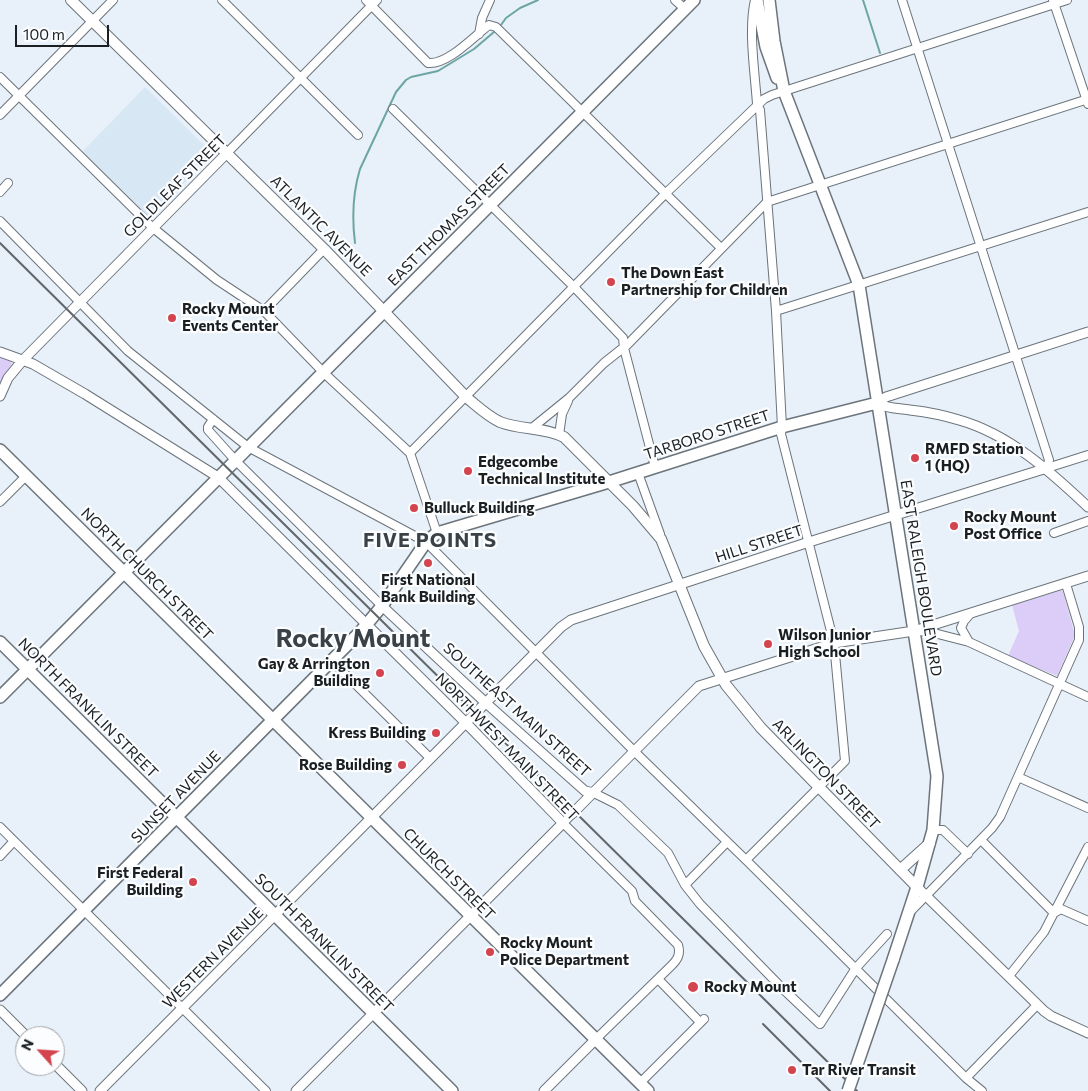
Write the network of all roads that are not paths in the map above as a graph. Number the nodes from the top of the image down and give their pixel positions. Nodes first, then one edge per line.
1 (72, 0) edge
2 (112, 0) edge
3 (222, 0) edge
4 (490, 0) edge
5 (675, 0) edge
6 (694, 0) edge
7 (756, 0) edge
8 (769, 0) edge
9 (902, 0) edge
10 (1067, 0) edge
11 (372, 2) edge
12 (1053, 2) edge
13 (685, 9) junction
14 (92, 21) junction
15 (479, 34) junction
16 (918, 48) junction
17 (0, 77) edge
18 (301, 78) junction
19 (784, 90) junction
20 (19, 96) junction
21 (1088, 101) edge
22 (757, 104) junction
23 (393, 109) dead end
24 (582, 112) junction
25 (0, 115) edge
26 (358, 135) dead end
27 (948, 144) junction
28 (227, 153) junction
29 (8, 184) dead end
30 (819, 185) junction
31 (0, 192) edge
32 (665, 194) junction
33 (767, 202) junction
34 (490, 206) junction
35 (1088, 212) edge
36 (0, 221) edge
37 (152, 227) junction
38 (980, 246) junction
39 (721, 248) junction
40 (324, 249) junction
41 (859, 286) junction
42 (575, 288) junction
43 (79, 302) junction
44 (264, 311) junction
45 (776, 311) junction
46 (384, 312) junction
47 (1088, 332) edge
48 (624, 348) junction
49 (0, 352) edge
50 (1014, 355) junction
51 (23, 360) junction
52 (324, 373) junction
53 (0, 396) edge
54 (466, 397) junction
55 (570, 398) junction
56 (877, 403) junction
57 (213, 419) junction
58 (782, 427) junction
59 (532, 428) junction
60 (559, 434) junction
61 (248, 447) junction
62 (0, 450) edge
63 (410, 453) junction
64 (1088, 455) edge
65 (235, 460) junction
66 (655, 467) junction
67 (1047, 468) junction
68 (221, 473) junction
69 (638, 473) junction
70 (26, 476) junction
71 (609, 482) junction
72 (0, 502) edge
73 (1088, 507) edge
74 (896, 515) junction
75 (1088, 521) edge
76 (1054, 532) dead end
77 (437, 533) junction
78 (661, 539) junction
79 (426, 542) junction
80 (809, 542) junction
81 (125, 572) junction
82 (1088, 576) edge
83 (1066, 584) junction
84 (680, 585) junction
85 (382, 606) junction
86 (971, 612) junction
87 (369, 621) junction
88 (914, 631) junction
89 (0, 642) edge
90 (969, 642) junction
91 (834, 643) junction
92 (537, 652) junction
93 (332, 661) junction
94 (27, 670) junction
95 (721, 678) junction
96 (1059, 684) junction
97 (0, 697) edge
98 (1088, 697) edge
99 (486, 703) junction
100 (469, 719) junction
101 (273, 721) junction
102 (634, 751) junction
103 (430, 758) junction
104 (1018, 777) junction
105 (819, 787) junction
106 (594, 793) junction
107 (1088, 808) edge
108 (572, 814) joint
109 (176, 817) junction
110 (371, 817) junction
111 (563, 824) junction
112 (0, 828) edge
113 (933, 830) junction
114 (981, 840) junction
115 (14, 841) junction
116 (727, 842) junction
117 (930, 843) junction
118 (1088, 846) edge
119 (968, 854) junction
120 (0, 856) edge
121 (746, 860) junction
122 (900, 870) junction
123 (685, 885) junction
124 (917, 887) junction
125 (926, 896) junction
126 (85, 911) junction
127 (908, 914) junction
128 (1054, 914) junction
129 (276, 916) junction
130 (470, 916) junction
131 (1088, 921) edge
132 (887, 934) dead end
133 (856, 968) junction
134 (1010, 976) junction
135 (658, 979) junction
136 (0, 995) edge
137 (1037, 1005) junction
138 (182, 1008) junction
139 (0, 1010) edge
140 (373, 1013) junction
141 (16, 1026) edge
142 (1088, 1033) edge
143 (595, 1040) junction
144 (65, 1074) edge
145 (966, 1078) junction
146 (644, 1087) edge
147 (82, 1091) edge
148 (100, 1091) edge
149 (266, 1091) edge
150 (296, 1091) edge
151 (452, 1091) edge
152 (544, 1091) edge
153 (848, 1091) edge
154 (982, 1091) edge

1 - 14 main road, ATLANTIC AVENUE
2 - 14 street
3 - 18 street
4 - 15 street
5 - 13 street
6 - 13 main road, EAST THOMAS STREET
7 - 19 main road, EAST RALEIGH BOULEVARD
7 - 22 street
8 - 19 main road, EAST RALEIGH BOULEVARD
9 - 16 street
10 - 12 street
11 - 15 street
11 - 18 street, GOLDLEAF STREET
12 - 16 street
12 - 21 street
13 - 24 main road, EAST THOMAS STREET
14 - 20 street
14 - 28 main road, ATLANTIC AVENUE
15 - 24 street
16 - 19 street
16 - 27 street
17 - 20 street
18 - 26 street
18 - 28 street, GOLDLEAF STREET
19 - 22 street
19 - 30 main road, EAST RALEIGH BOULEVARD
20 - 25 street
20 - 37 street
21 - 27 street
22 - 32 street
22 - 33 street
23 - 34 street
24 - 32 street
24 - 34 main road, EAST THOMAS STREET
27 - 30 street
27 - 38 street
28 - 37 street, GOLDLEAF STREET
28 - 40 main road, ATLANTIC AVENUE
29 - 31 street
30 - 33 street
30 - 41 main road, EAST RALEIGH BOULEVARD
32 - 39 street
32 - 42 street
33 - 39 street
33 - 45 street
34 - 42 street
34 - 46 main road, EAST THOMAS STREET
35 - 38 street
36 - 43 street
37 - 43 street, GOLDLEAF STREET
37 - 44 street
38 - 41 street
38 - 50 street
39 - 48 street
40 - 44 street
40 - 46 main road, ATLANTIC AVENUE
41 - 45 street
41 - 56 main road, EAST RALEIGH BOULEVARD
42 - 48 street
42 - 54 street
43 - 51 street, GOLDLEAF STREET
43 - 57 street
44 - 52 street
45 - 58 street
46 - 52 main road, EAST THOMAS STREET
46 - 54 main road, ATLANTIC AVENUE
47 - 50 street, TARBORO STREET
48 - 55 street
48 - 66 street
49 - 51 street, NORTHWEST MAIN STREET
50 - 56 street, TARBORO STREET
50 - 67 street
51 - 53 street, GOLDLEAF STREET
51 - 68 street, NORTHWEST MAIN STREET
52 - 61 main road, EAST THOMAS STREET
52 - 63 street
54 - 59 main road, ATLANTIC AVENUE
54 - 63 street
55 - 59 street
55 - 60 street
56 - 58 main road, TARBORO STREET
56 - 67 street
56 - 74 main road, EAST RALEIGH BOULEVARD
57 - 61 street
57 - 65 street
58 - 66 main road, TARBORO STREET
58 - 80 street
59 - 60 main road, ATLANTIC AVENUE
60 - 71 main road, ATLANTIC AVENUE
61 - 65 main road, EAST THOMAS STREET
61 - 79 street
62 - 70 main road, NORTH CHURCH STREET
63 - 77 street
64 - 67 street, HILL STREET
65 - 68 main road, EAST THOMAS STREET
65 - 85 street
66 - 69 main road, TARBORO STREET
67 - 73 street
67 - 74 street, HILL STREET
68 - 81 main road, EAST THOMAS STREET
68 - 87 street, NORTHWEST MAIN STREET
69 - 71 main road, TARBORO STREET
69 - 78 street
70 - 72 street
70 - 81 main road, NORTH CHURCH STREET
71 - 77 main road, TARBORO STREET
71 - 78 main road, ARLINGTON STREET
74 - 80 street, HILL STREET
74 - 88 main road, EAST RALEIGH BOULEVARD
75 - 76 street
77 - 79 main road, TARBORO STREET
78 - 84 main road, ARLINGTON STREET
79 - 85 main road, TARBORO STREET
79 - 92 street
80 - 84 street, HILL STREET
80 - 91 street
81 - 94 main road, EAST THOMAS STREET
81 - 101 main road, NORTH CHURCH STREET
82 - 83 street
83 - 86 street
83 - 96 street
84 - 92 street, HILL STREET
84 - 95 main road, ARLINGTON STREET
85 - 87 main road, TARBORO STREET
85 - 99 street, SOUTHEAST MAIN STREET
86 - 88 street
86 - 90 street
87 - 93 main road, SUNSET AVENUE
87 - 100 street, NORTHWEST MAIN STREET
88 - 90 street
88 - 91 street
88 - 113 main road, EAST RALEIGH BOULEVARD
89 - 94 main road, NORTH FRANKLIN STREET
90 - 96 street
91 - 95 street
91 - 105 street
92 - 99 street, HILL STREET
92 - 102 street
93 - 101 main road, SUNSET AVENUE
93 - 103 street
94 - 97 main road, EAST THOMAS STREET
94 - 109 main road, NORTH FRANKLIN STREET
95 - 102 street
95 - 105 main road, ARLINGTON STREET
96 - 98 street
96 - 104 street
99 - 100 street, HILL STREET
99 - 106 street, SOUTHEAST MAIN STREET
100 - 103 street, WESTERN AVENUE
100 - 111 street, NORTHWEST MAIN STREET
101 - 109 main road, SUNSET AVENUE
101 - 110 main road, CHURCH STREET
102 - 106 street
102 - 116 street
103 - 110 street, WESTERN AVENUE
104 - 107 street
104 - 114 street
105 - 121 street
105 - 122 main road, ARLINGTON STREET
106 - 108 street
106 - 123 street, SOUTHEAST MAIN STREET
108 - 111 street
109 - 126 main road, SUNSET AVENUE
109 - 129 main road, SOUTH FRANKLIN STREET
110 - 129 street, WESTERN AVENUE
110 - 130 main road, CHURCH STREET
111 - 130 street
111 - 135 street, NORTHWEST MAIN STREET
112 - 115 street
113 - 117 main road, EAST RALEIGH BOULEVARD
113 - 119 street
114 - 119 street
114 - 128 street
115 - 120 street
115 - 126 street
116 - 121 street
116 - 123 street
117 - 122 main road
117 - 124 main road, EAST RALEIGH BOULEVARD
118 - 128 street
119 - 125 street
121 - 133 street
122 - 124 main road, ARLINGTON STREET
123 - 133 street, SOUTHEAST MAIN STREET
124 - 125 street, ARLINGTON STREET
124 - 127 main road, EAST RALEIGH BOULEVARD
125 - 127 street
125 - 134 street, ARLINGTON STREET
126 - 136 main road, SUNSET AVENUE
126 - 138 street
127 - 153 main road, EAST RALEIGH BOULEVARD, bridge
128 - 131 street
128 - 134 street
129 - 138 street, WESTERN AVENUE
129 - 140 main road, SOUTH FRANKLIN STREET
130 - 140 street
130 - 143 main road, CHURCH STREET
132 - 133 street
133 - 145 street
134 - 137 street, ARLINGTON STREET
135 - 143 street, NORTHWEST MAIN STREET
135 - 146 street
137 - 142 street, ARLINGTON STREET
137 - 145 street
138 - 148 street, WESTERN AVENUE
138 - 149 street
139 - 141 street
140 - 150 street
140 - 151 main road, SOUTH FRANKLIN STREET
143 - 146 main road, CHURCH STREET
143 - 152 street
144 - 147 street
145 - 154 street

